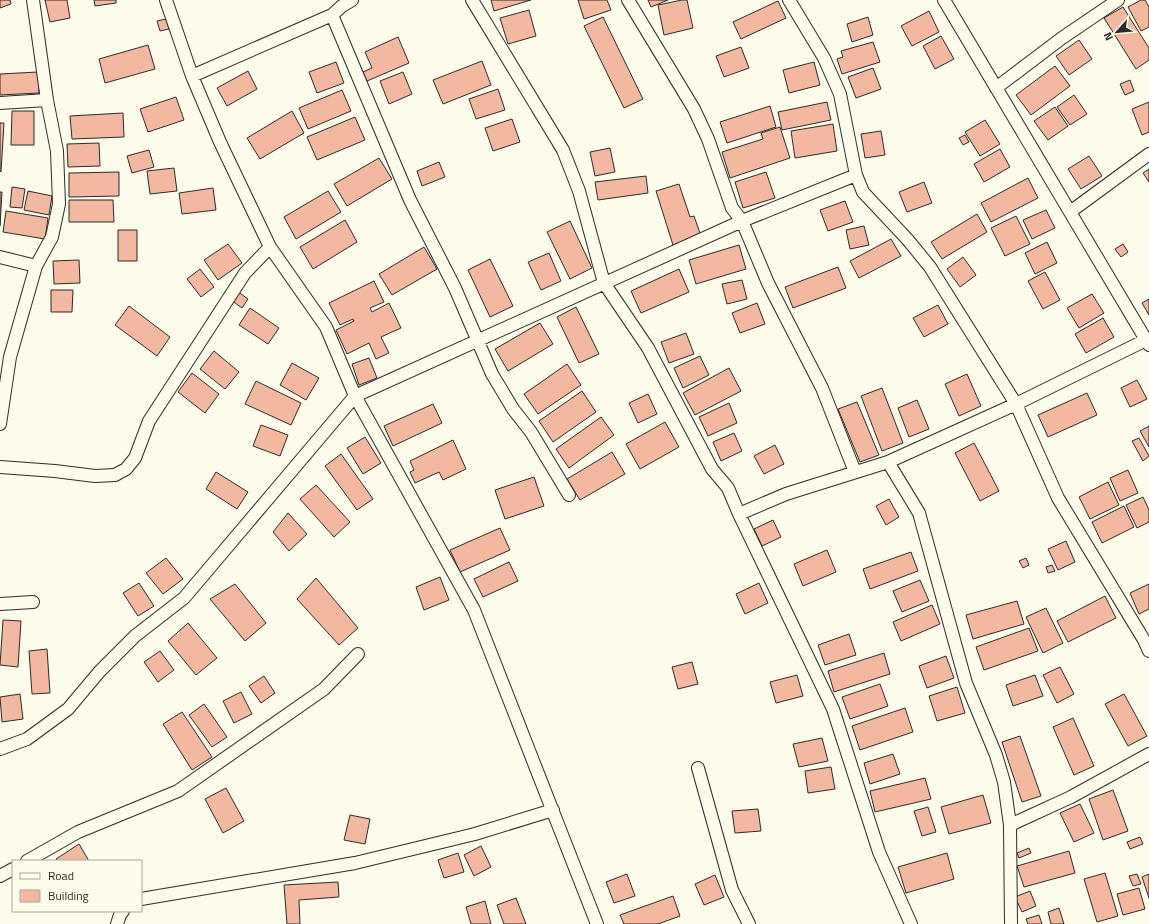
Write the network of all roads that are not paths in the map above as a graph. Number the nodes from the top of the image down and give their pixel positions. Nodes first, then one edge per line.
1 (33, 0) edge
2 (166, 0) edge
3 (352, 0) edge
4 (472, 0) edge
5 (628, 0) edge
6 (789, 0) edge
7 (944, 0) edge
8 (1118, 0) edge
9 (332, 15) junction
10 (192, 76) junction
11 (996, 88) junction
12 (47, 100) junction
13 (0, 103) edge
14 (1149, 154) edge
15 (856, 175) junction
16 (1070, 212) junction
17 (742, 221) junction
18 (270, 247) junction
19 (0, 257) edge
20 (36, 266) junction
21 (604, 283) junction
22 (478, 341) junction
23 (1147, 342) edge
24 (5, 357) edge
25 (355, 396) junction
26 (1016, 404) junction
27 (0, 424) edge
28 (888, 462) junction
29 (0, 467) edge
30 (855, 472) junction
31 (569, 495) dead end
32 (739, 514) junction
33 (33, 602) dead end
34 (0, 604) edge
35 (1149, 651) edge
36 (358, 654) dead end
37 (0, 749) edge
38 (1149, 754) edge
39 (698, 768) dead end
40 (553, 810) junction
41 (1010, 825) junction
42 (28, 860) edge
43 (12, 870) edge
44 (0, 876) edge
45 (142, 899) edge
46 (122, 912) edge
47 (118, 924) edge
48 (597, 924) edge
49 (749, 924) edge
50 (911, 924) edge
51 (1011, 924) edge

1 - 12 street
2 - 10 street
3 - 9 street
4 - 21 street
5 - 17 street
6 - 15 street
7 - 11 street
8 - 11 street
9 - 10 street
9 - 22 street
10 - 18 street
11 - 16 street
12 - 13 street
12 - 20 street
14 - 16 street
15 - 17 street
15 - 26 street
16 - 23 street
17 - 21 street
17 - 30 street
18 - 25 street
18 - 29 street
19 - 20 street
20 - 24 street
21 - 22 street
21 - 32 street
22 - 25 street
22 - 31 street
23 - 26 street
24 - 27 street
25 - 37 street
25 - 40 street
26 - 28 street
26 - 35 street
28 - 30 street
28 - 41 street
30 - 32 street
32 - 50 street
33 - 34 street
36 - 42 street
38 - 41 street
39 - 49 street
40 - 45 street
40 - 48 street
41 - 51 street
43 - 44 street
46 - 47 street

